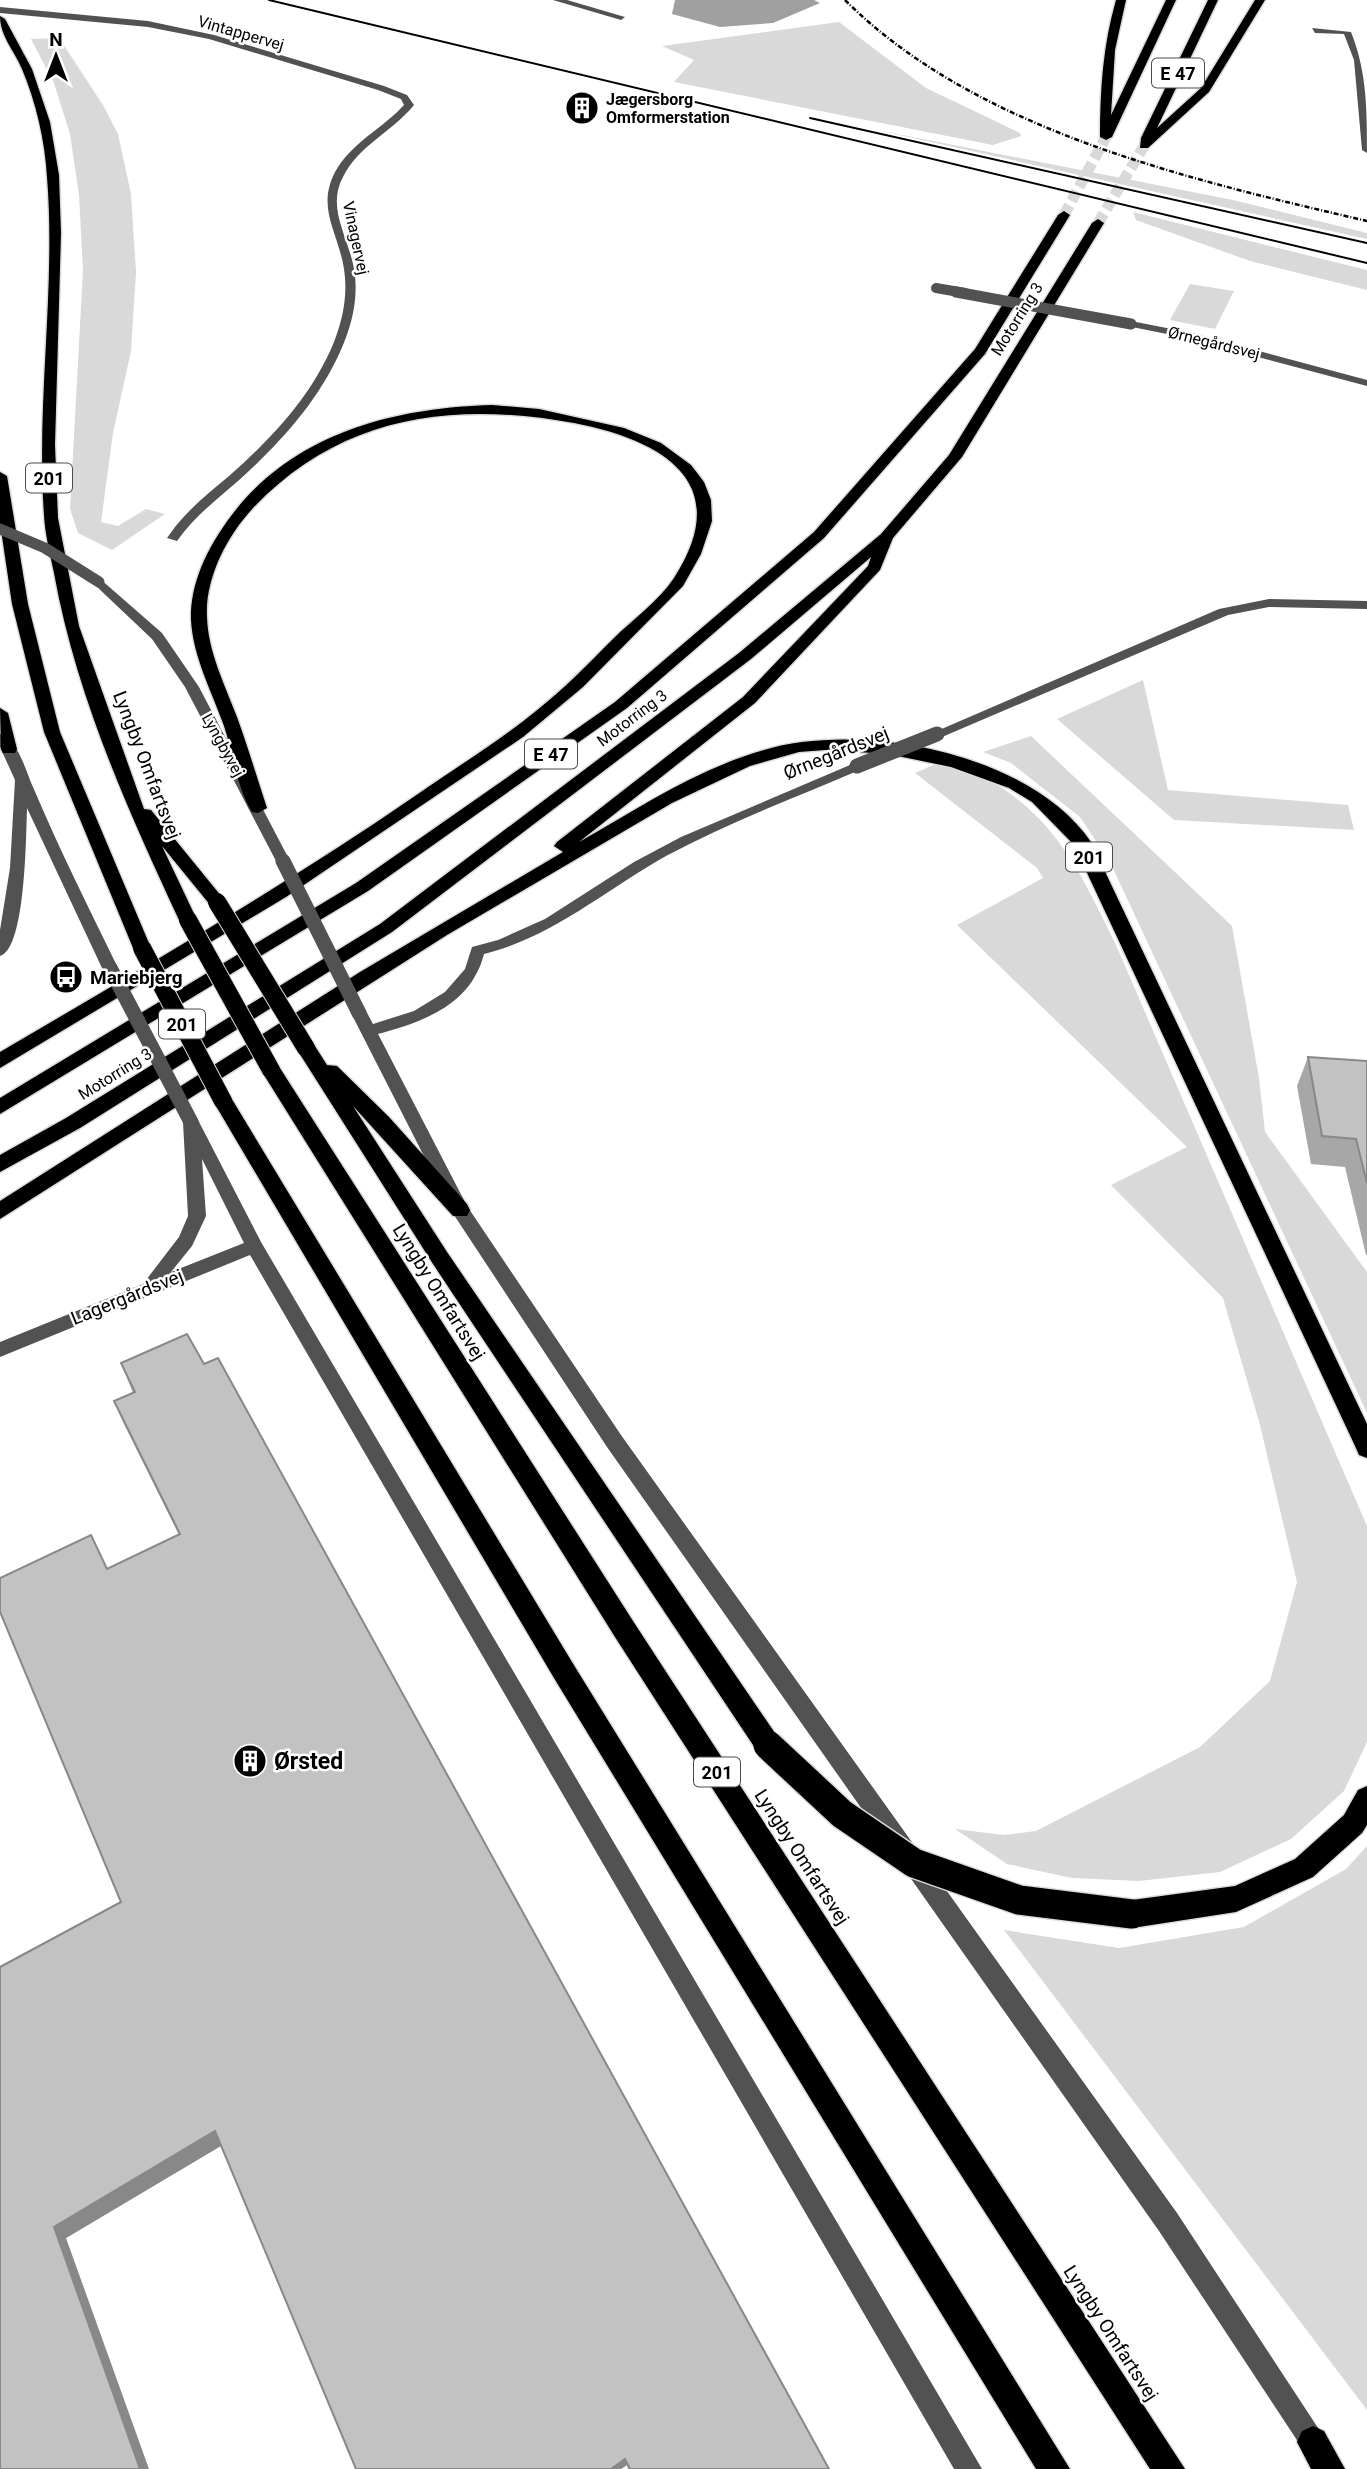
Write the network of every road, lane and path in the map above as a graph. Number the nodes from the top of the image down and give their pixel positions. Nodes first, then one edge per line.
1 (557, 0) edge
2 (586, 0) edge
3 (1121, 0) edge
4 (1171, 0) edge
5 (1213, 0) edge
6 (1260, 0) edge
7 (578, 6) junction
8 (0, 17) edge
9 (621, 17) dead end
10 (1315, 30) dead end
11 (1362, 60) edge
12 (308, 67) joint
13 (1367, 150) edge
14 (1064, 215) tunnel mouth
15 (1098, 223) tunnel mouth
16 (936, 288) dead end
17 (1367, 383) edge
18 (0, 475) edge
19 (0, 529) edge
20 (886, 537) junction
21 (173, 538) dead end
22 (1367, 605) edge
23 (0, 713) edge
24 (4, 743) edge
25 (21, 778) junction
26 (127, 791) junction
27 (258, 808) junction
28 (509, 889) junction
29 (0, 951) edge
30 (363, 1022) junction
31 (306, 1048) junction
32 (0, 1060) edge
33 (0, 1108) edge
34 (191, 1122) junction
35 (0, 1164) edge
36 (460, 1210) junction
37 (0, 1211) edge
38 (254, 1246) junction
39 (148, 1289) junction
40 (0, 1350) edge
41 (1367, 1448) edge
42 (1367, 1799) edge
43 (1313, 2442) joint
44 (969, 2469) edge
45 (1054, 2469) edge
46 (1169, 2469) edge
47 (1330, 2469) edge

1 - 7 street
2 - 7 street
3 - 4 highway, E 47
5 - 6 highway, E 47
7 - 9 street
8 - 12 street, Vintappervej
8 - 26 highway, Lyngby Omfartsvej / 201
10 - 11 street
11 - 13 street
12 - 21 street, Vinagervej
14 - 33 highway, Motorring 3 / E 47
15 - 20 highway, Motorring 3 / E 47
16 - 17 street, Ørnegårdsvej, bridge
18 - 45 highway, 201, bridge
19 - 27 street, Lyngbyvej, bridge
20 - 28 highway
20 - 35 highway, Motorring 3 / E 47
22 - 30 street, Ørnegårdsvej, bridge
23 - 24 highway
24 - 25 street
25 - 29 street
25 - 34 street, bridge
26 - 31 highway, 201, bridge
26 - 46 highway, Lyngby Omfartsvej / 201, bridge
27 - 30 street, Lyngbyvej, bridge
27 - 32 highway
28 - 37 highway
28 - 41 highway, 201
30 - 36 street, Lyngbyvej
31 - 36 highway
31 - 42 highway, 201, bridge
34 - 38 street
34 - 39 street
36 - 43 street, Lyngbyvej
38 - 39 street, Lagergårdsvej
38 - 44 street
39 - 40 street, Lagergårdsvej
43 - 47 highway

